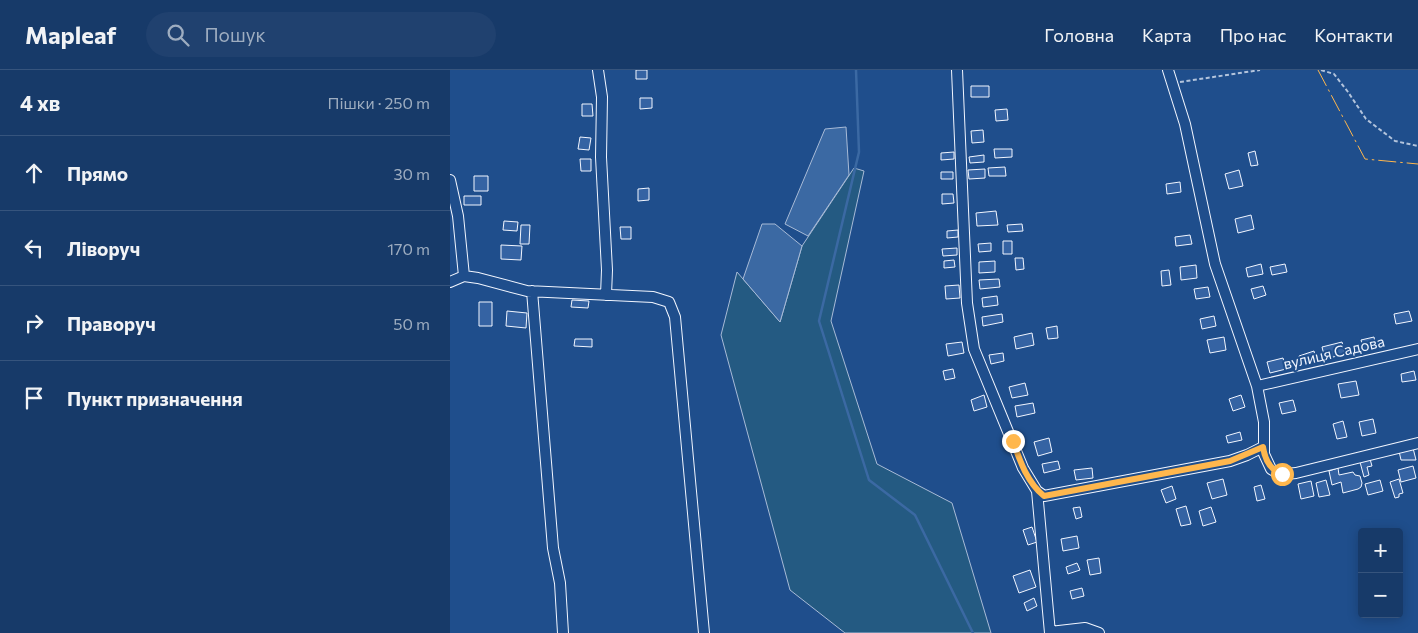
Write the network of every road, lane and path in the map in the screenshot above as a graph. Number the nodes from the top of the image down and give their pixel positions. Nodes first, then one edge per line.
1 (598, 70) edge
2 (957, 70) edge
3 (1168, 70) edge
4 (1260, 70) edge
5 (1322, 70) edge
6 (1172, 83) junction
7 (1418, 146) edge
8 (450, 180) edge
9 (464, 276) junction
10 (450, 282) edge
11 (532, 291) junction
12 (606, 295) junction
13 (1418, 349) edge
14 (1258, 386) junction
15 (1418, 443) edge
16 (1263, 447) junction
17 (1037, 491) junction
18 (563, 633) edge
19 (704, 633) edge
20 (1050, 633) edge
21 (1098, 633) edge

1 - 12 street
2 - 17 street
3 - 6 street
4 - 6 path
5 - 7 path
6 - 14 street
8 - 9 street
9 - 10 street
9 - 11 street
11 - 12 street
11 - 18 street
12 - 19 street
13 - 14 street, вулиця Садова
14 - 16 street
15 - 16 street
16 - 17 street
17 - 20 street
20 - 21 street

